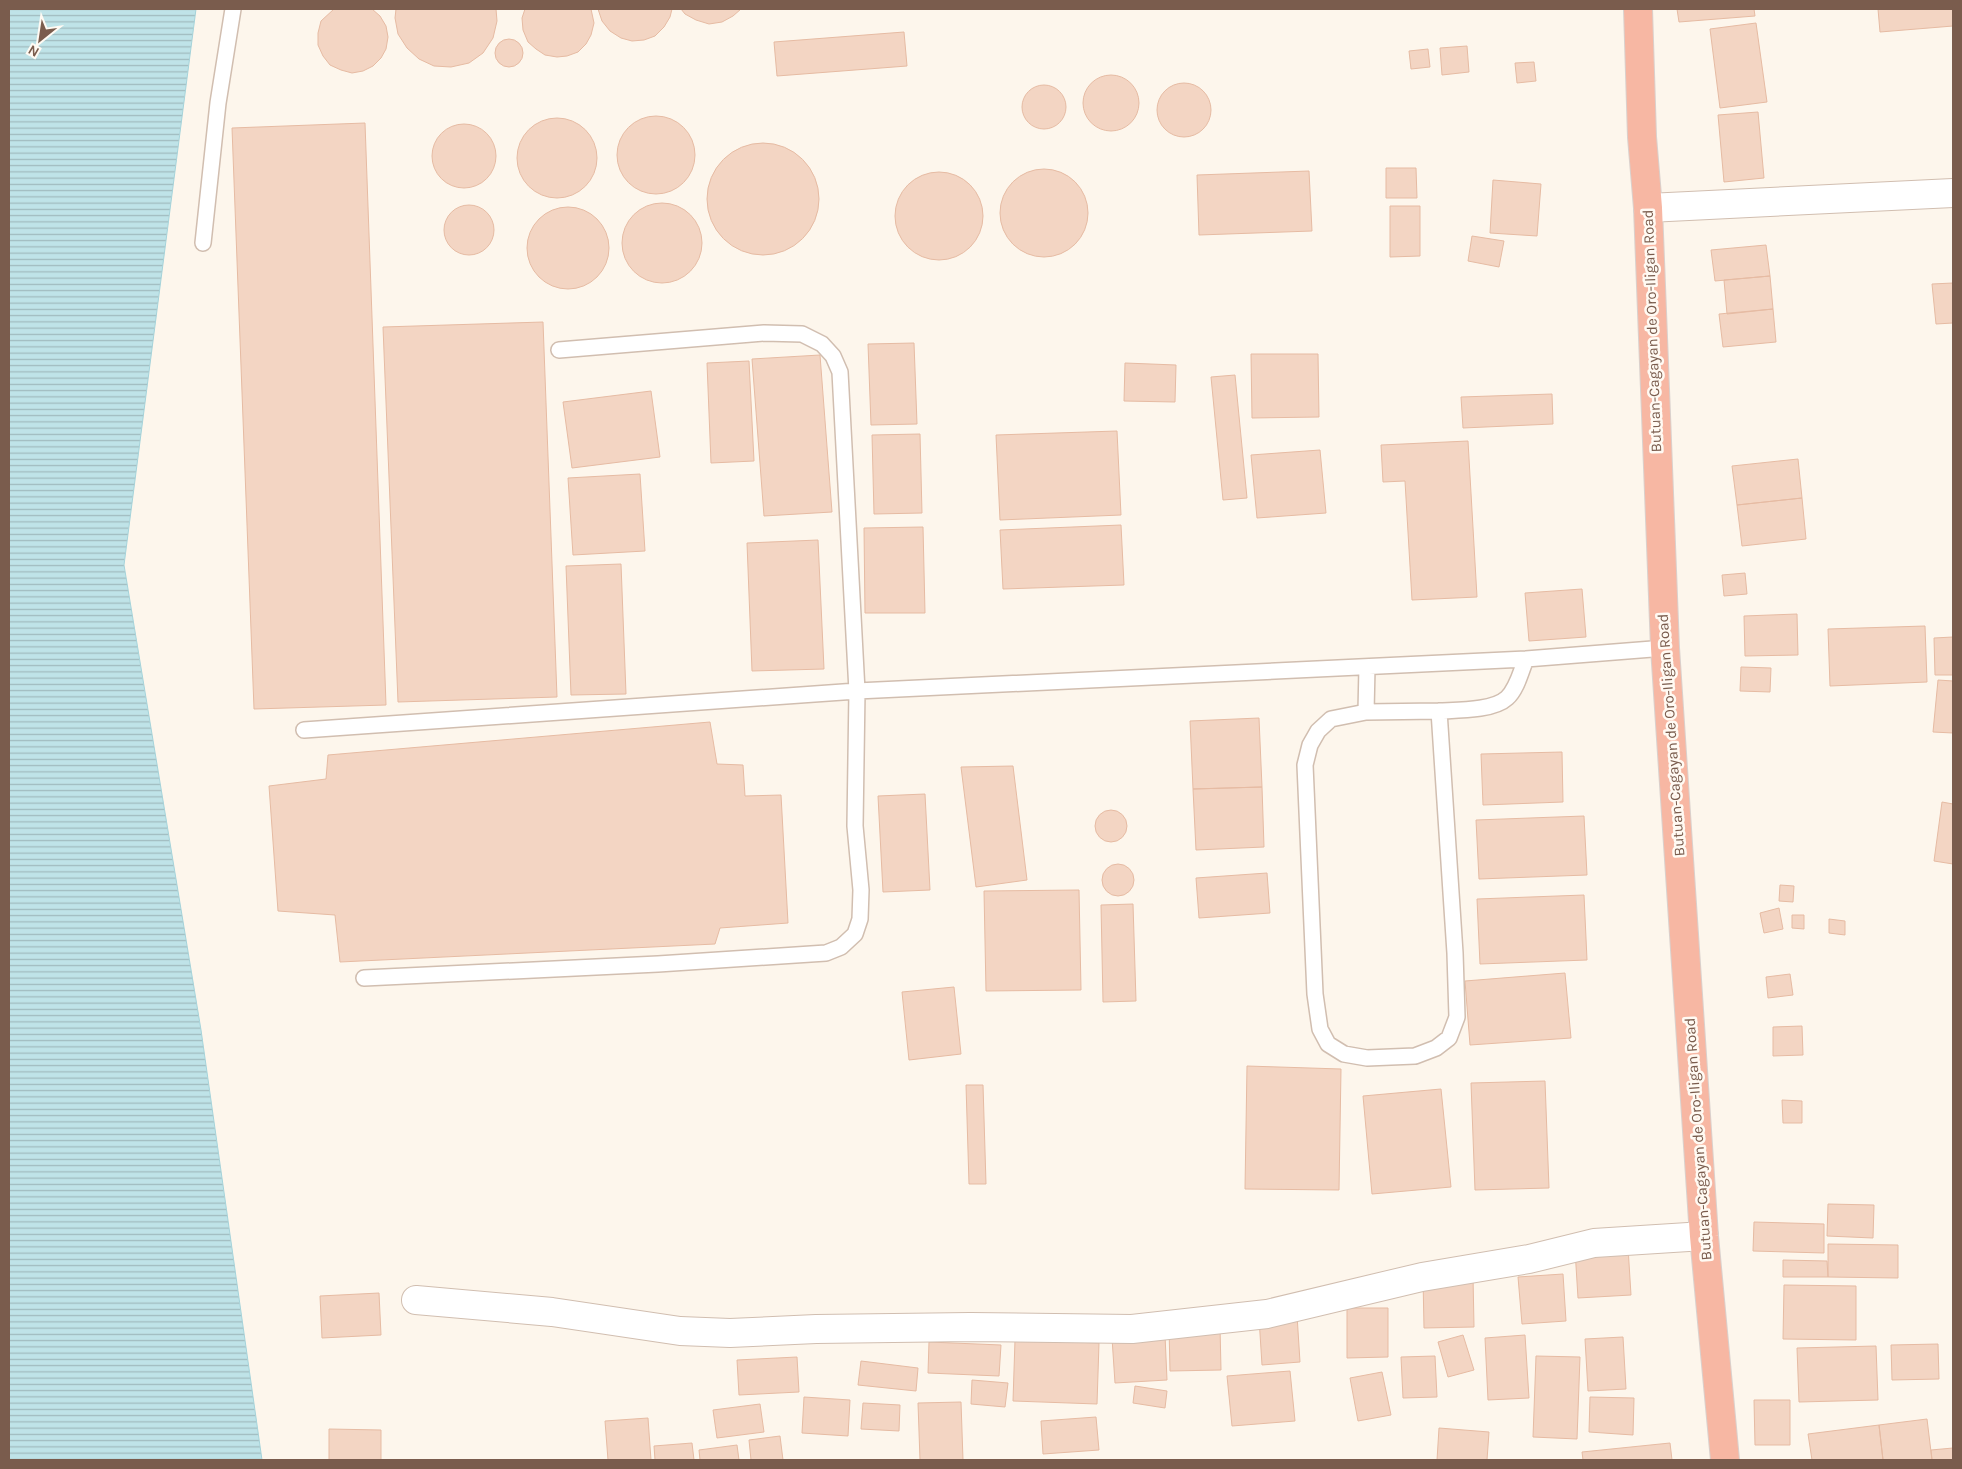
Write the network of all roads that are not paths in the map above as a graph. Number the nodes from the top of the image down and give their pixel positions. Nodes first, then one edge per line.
1 (233, 9) edge
2 (1638, 9) edge
3 (1953, 193) edge
4 (1648, 208) junction
5 (203, 243) dead end
6 (559, 350) dead end
7 (1665, 648) junction
8 (1526, 659) junction
9 (1367, 667) junction
10 (857, 691) junction
11 (1439, 711) junction
12 (1366, 712) junction
13 (304, 730) dead end
14 (364, 978) dead end
15 (1704, 1236) junction
16 (416, 1300) dead end
17 (1725, 1460) edge

1 - 5 lane
2 - 4 highway, Butuan-Cagayan de Oro-Iligan Road
3 - 4 street
4 - 7 highway, Butuan-Cagayan de Oro-Iligan Road
6 - 10 lane
7 - 8 lane
7 - 15 highway, Butuan-Cagayan de Oro-Iligan Road
8 - 9 lane
8 - 11 lane
9 - 10 lane
9 - 12 lane
10 - 13 lane
10 - 14 lane
11 - 12 lane
11 - 12 lane
15 - 16 street
15 - 17 highway, Butuan-Cagayan de Oro-Iligan Road

